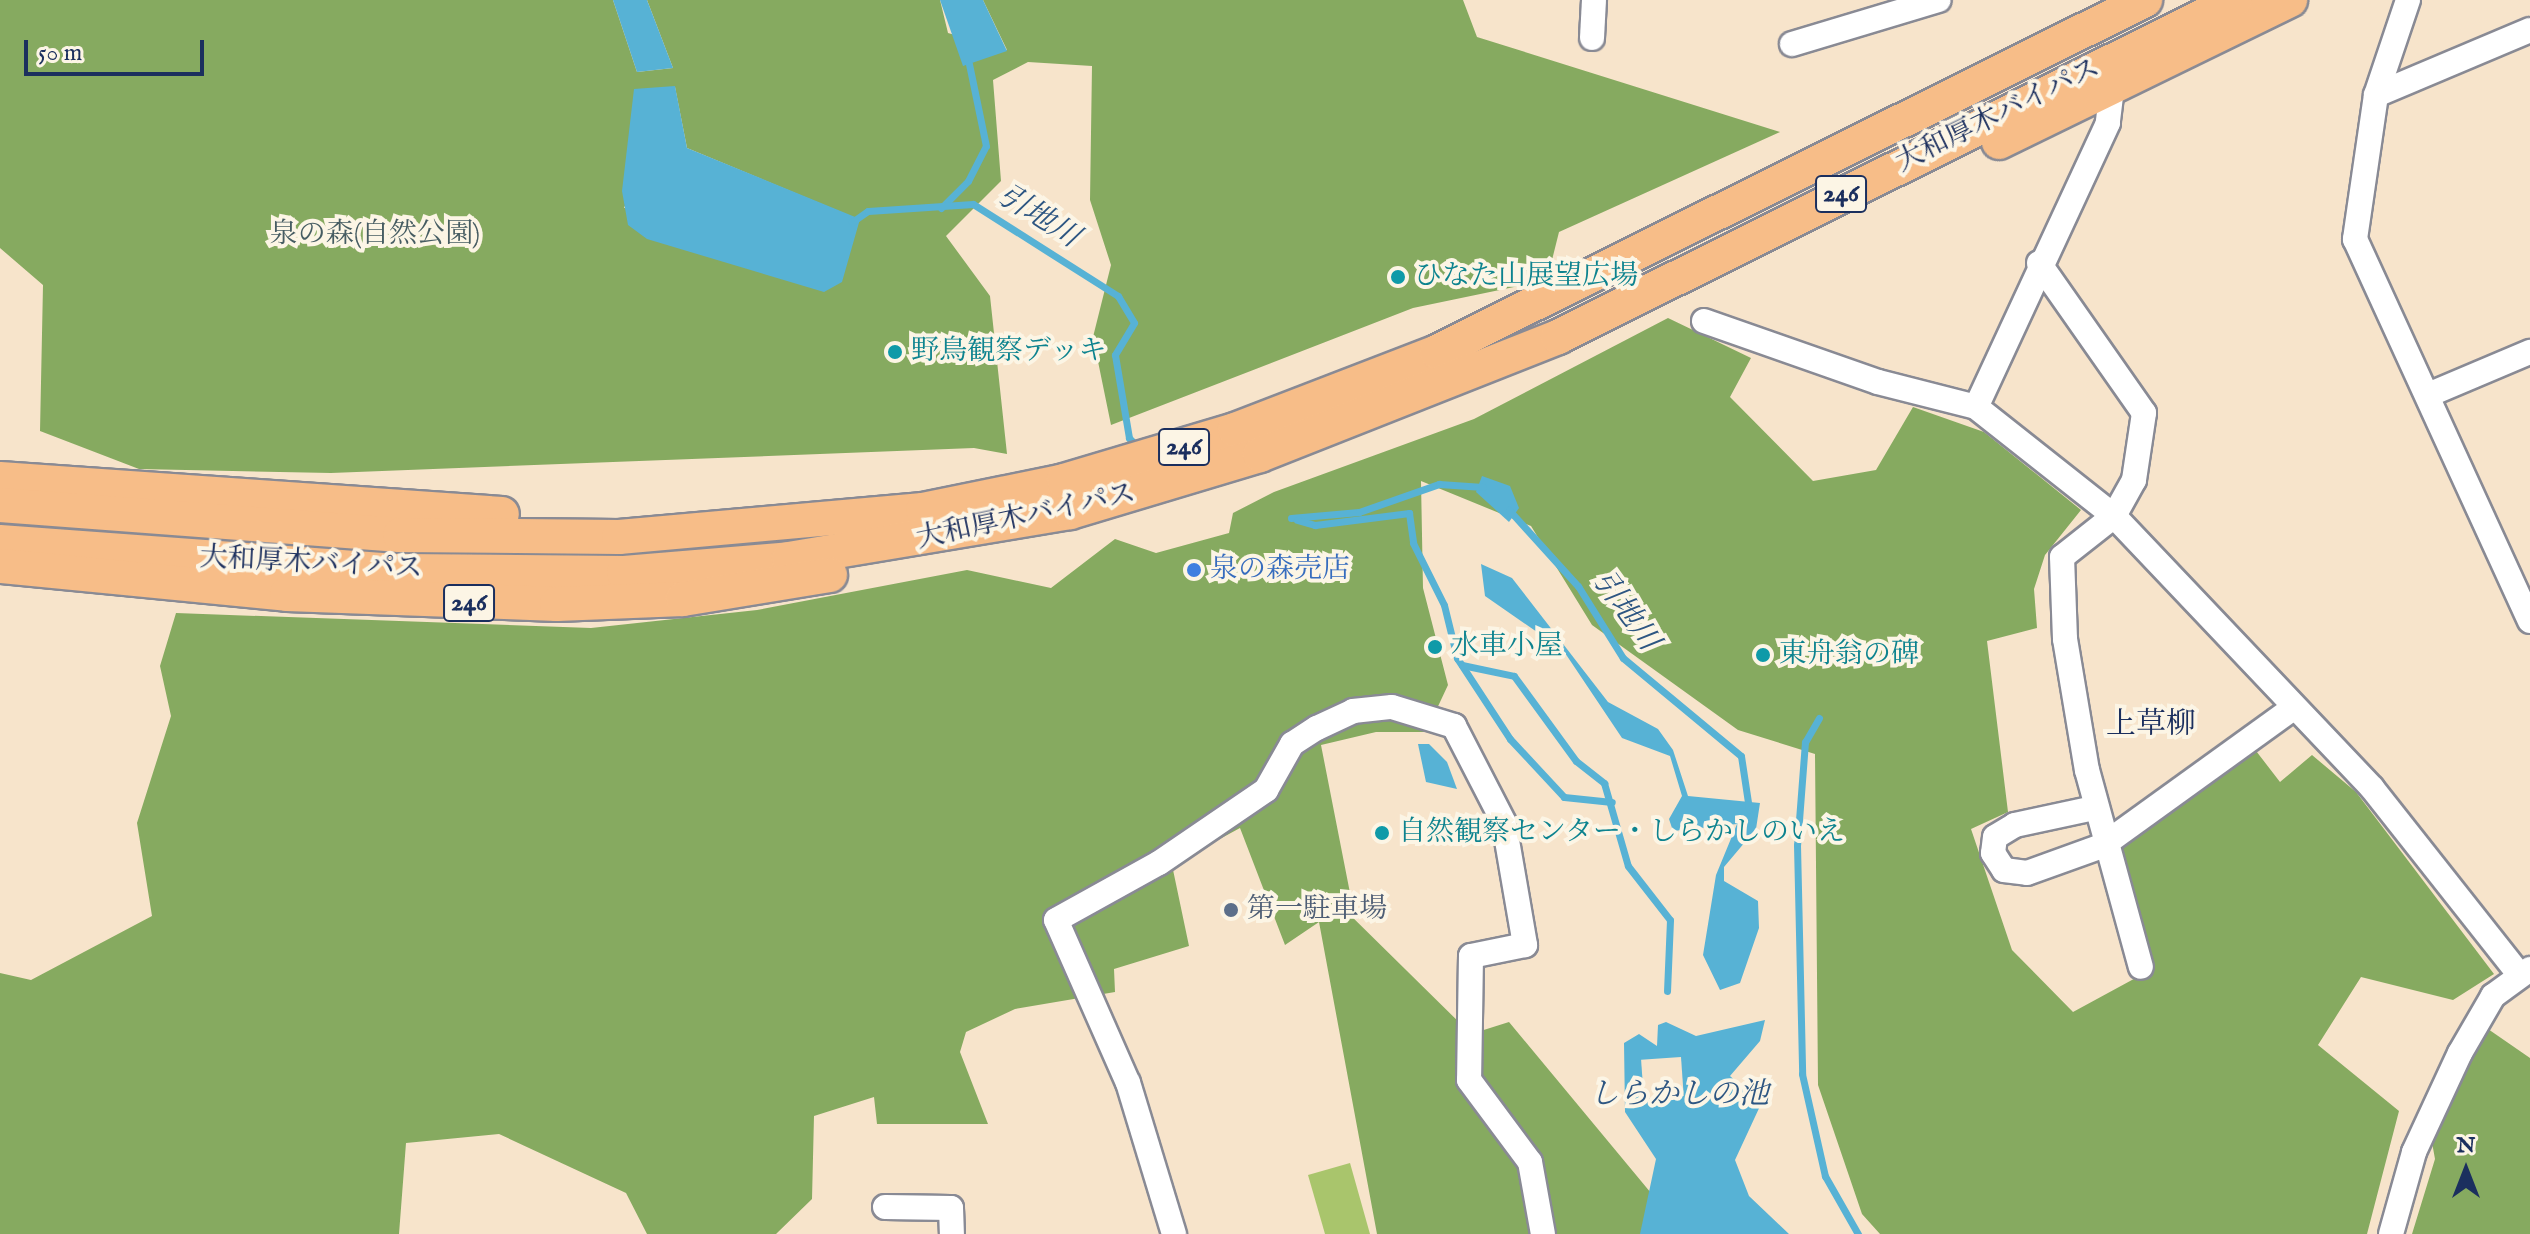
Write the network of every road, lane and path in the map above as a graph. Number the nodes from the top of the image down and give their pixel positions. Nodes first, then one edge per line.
1 (1594, 0) edge
2 (1939, 0) edge
3 (2099, 0) edge
4 (2145, 0) edge
5 (2235, 0) edge
6 (2290, 0) edge
7 (2408, 0) edge
8 (2530, 30) edge
9 (1592, 38) dead end
10 (1792, 44) dead end
11 (2112, 88) junction
12 (2376, 95) junction
13 (1686, 233) junction
14 (2039, 263) junction
15 (1594, 315) junction
16 (1704, 321) dead end
17 (2530, 352) edge
18 (1441, 367) junction
19 (2428, 395) junction
20 (1976, 407) junction
21 (0, 479) edge
22 (0, 505) edge
23 (2114, 516) junction
24 (928, 524) junction
25 (0, 542) edge
26 (0, 566) edge
27 (2530, 621) edge
28 (2292, 709) junction
29 (2094, 808) junction
30 (2102, 846) junction
31 (2141, 967) dead end
32 (2524, 971) edge
33 (885, 1207) dead end
34 (952, 1234) edge
35 (1174, 1234) edge
36 (1543, 1234) edge
37 (2391, 1234) edge

1 - 9 street
2 - 10 street
3 - 13 highway, 246
4 - 13 highway, 大和厚木バイパス / 246
5 - 15 highway, 大和厚木バイパス / 246
6 - 11 highway, 246
7 - 12 street
8 - 12 street
11 - 14 street
11 - 15 highway, 246
12 - 19 street
13 - 18 highway, 大和厚木バイパス / 246
14 - 20 street
14 - 23 street
15 - 18 highway, 大和厚木バイパス / 246
16 - 20 street
17 - 19 street
18 - 24 highway, 大和厚木バイパス / 246
19 - 27 street
20 - 23 street
21 - 24 highway, 246
22 - 24 highway, 大和厚木バイパス / 246
23 - 28 street
23 - 29 street
24 - 25 highway, 大和厚木バイパス / 246
24 - 26 highway, 246
28 - 30 street
28 - 32 street
29 - 30 street
29 - 30 street
30 - 31 street
32 - 37 street
33 - 34 street
35 - 36 street

